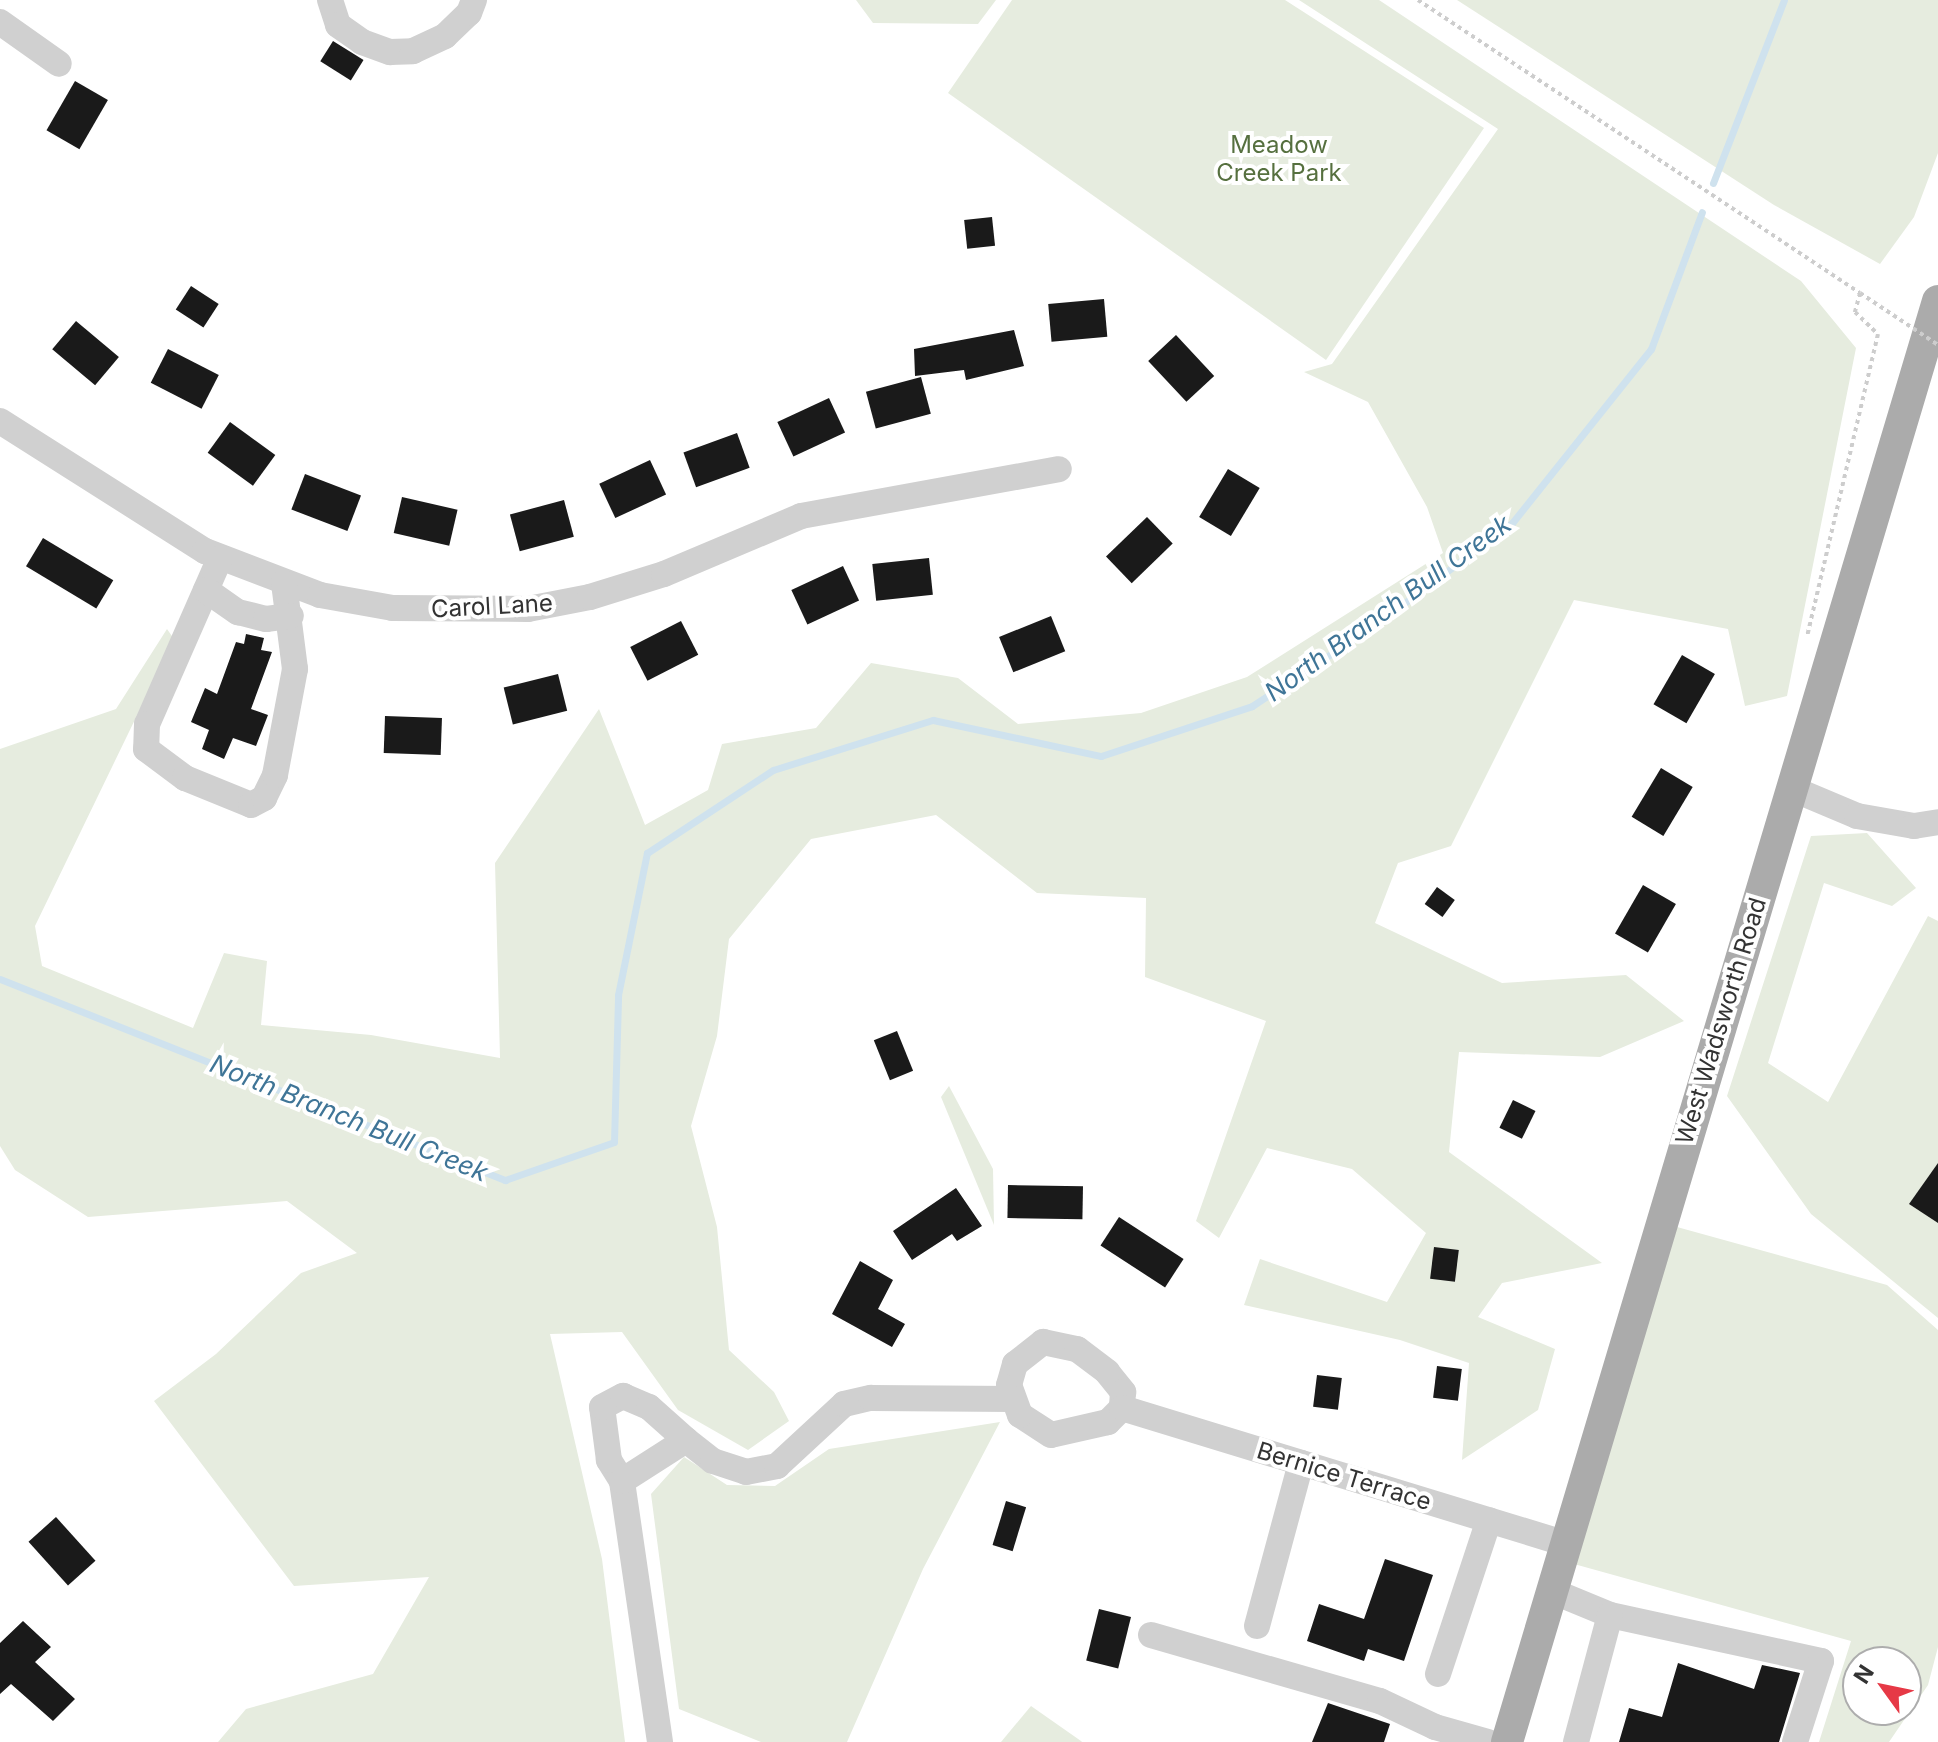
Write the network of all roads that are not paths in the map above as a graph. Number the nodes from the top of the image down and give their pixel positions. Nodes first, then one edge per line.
1 (330, 0) edge
2 (474, 0) edge
3 (0, 22) edge
4 (59, 64) dead end
5 (1938, 301) edge
6 (0, 421) edge
7 (1059, 469) dead end
8 (220, 558) junction
9 (284, 583) junction
10 (206, 590) junction
11 (291, 616) junction
12 (1793, 789) junction
13 (1938, 822) edge
14 (1013, 1399) junction
15 (1122, 1408) junction
16 (686, 1440) junction
17 (1301, 1463) junction
18 (622, 1481) junction
19 (1489, 1520) junction
20 (1567, 1544) junction
21 (1552, 1591) junction
22 (1610, 1615) junction
23 (1257, 1626) dead end
24 (1151, 1635) dead end
25 (1438, 1674) dead end
26 (1432, 1734) edge
27 (660, 1742) edge
28 (1488, 1742) edge
29 (1507, 1742) edge
30 (1576, 1742) edge
31 (1795, 1742) edge

1 - 2 street
3 - 4 street
5 - 12 main road, West Wadsworth Road
6 - 8 street, Carol Lane
7 - 9 street, Carol Lane
8 - 9 street, Carol Lane
8 - 10 street
9 - 11 street
10 - 11 street
10 - 11 street
12 - 13 street
12 - 20 main road, West Wadsworth Road
14 - 15 street
14 - 15 street
14 - 16 street
15 - 17 street, Bernice Terrace
16 - 18 street
16 - 18 street
17 - 19 street, Bernice Terrace
17 - 23 street
18 - 27 street
19 - 20 street, Bernice Terrace
19 - 25 street
20 - 21 main road, West Wadsworth Road
21 - 22 street
21 - 29 main road, West Wadsworth Road
22 - 30 street
22 - 31 street
24 - 26 street
26 - 28 street

